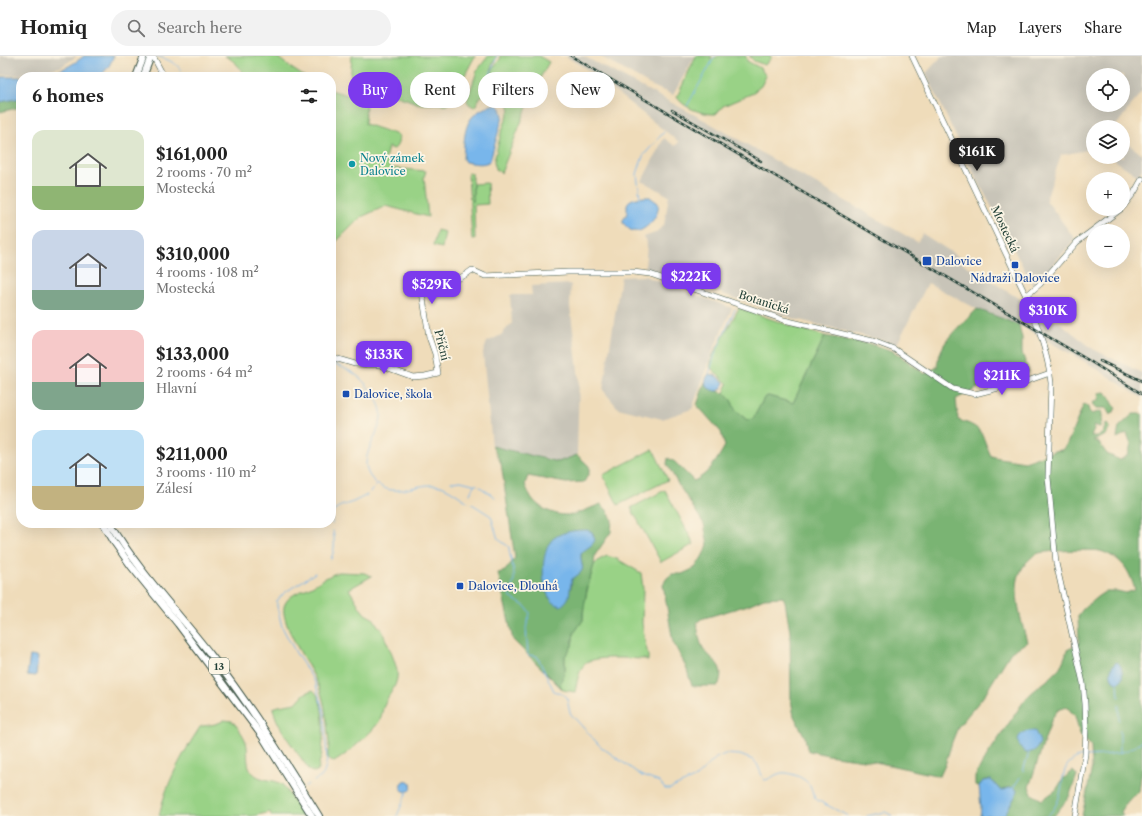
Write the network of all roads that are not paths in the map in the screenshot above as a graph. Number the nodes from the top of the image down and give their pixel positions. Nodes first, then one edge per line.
1 (144, 56) edge
2 (152, 56) edge
3 (912, 56) edge
4 (138, 72) edge
5 (145, 72) edge
6 (161, 72) edge
7 (1142, 179) edge
8 (1130, 199) edge
9 (1111, 216) edge
10 (485, 276) joint
11 (1026, 296) junction
12 (336, 358) edge
13 (1050, 373) junction
14 (106, 528) edge
15 (113, 528) edge
16 (312, 816) edge
17 (319, 816) edge
18 (1075, 816) edge

1 - 4 highway
2 - 5 highway
2 - 6 street
3 - 11 street, Mostecká
7 - 8 street
9 - 11 street
10 - 12 street, Příční
10 - 13 street, Botanická
11 - 13 street, Mostecká
13 - 18 street, Mostecká
14 - 16 highway, 13
15 - 17 highway, 13

